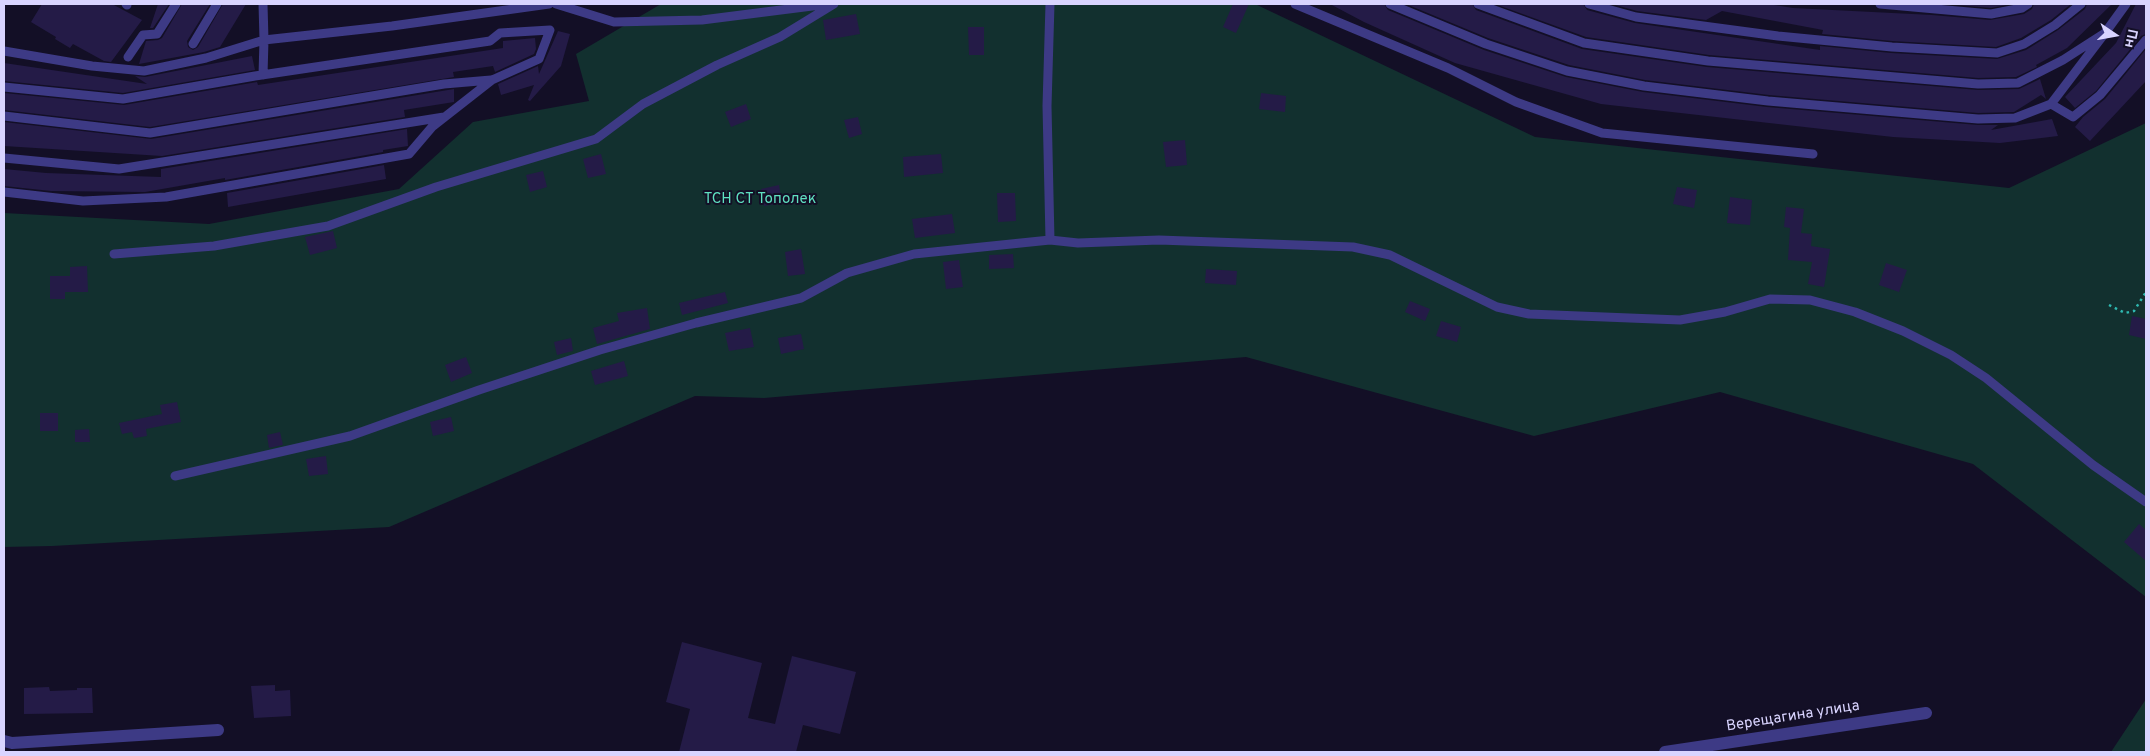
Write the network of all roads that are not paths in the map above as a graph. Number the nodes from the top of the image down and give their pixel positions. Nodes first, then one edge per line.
1 (176, 4) edge
2 (217, 4) edge
3 (263, 4) edge
4 (549, 4) edge
5 (556, 4) edge
6 (828, 4) edge
7 (834, 4) edge
8 (1050, 4) edge
9 (1295, 4) edge
10 (1390, 4) edge
11 (1478, 4) edge
12 (1589, 4) edge
13 (1880, 4) edge
14 (2082, 4) edge
15 (2126, 4) edge
16 (2024, 5) edge
17 (1929, 6) edge
18 (1976, 8) edge
19 (2105, 33) junction
20 (264, 40) junction
21 (2146, 40) edge
22 (193, 44) dead end
23 (4, 51) edge
24 (128, 57) dead end
25 (263, 75) junction
26 (492, 80) junction
27 (4, 87) edge
28 (2051, 104) junction
29 (4, 116) edge
30 (444, 117) junction
31 (1814, 154) dead end
32 (4, 158) edge
33 (4, 192) edge
34 (1050, 240) junction
35 (114, 254) dead end
36 (175, 476) dead end
37 (2146, 502) edge
38 (1926, 713) dead end
39 (218, 730) dead end
40 (9, 746) edge
41 (1666, 752) edge

1 - 24 lane
2 - 22 lane
3 - 20 lane
4 - 20 lane
5 - 6 lane
7 - 35 lane
8 - 34 lane
9 - 31 lane
10 - 28 lane
11 - 19 lane
12 - 14 lane
13 - 17 lane
15 - 19 lane
16 - 18 lane
17 - 18 lane
19 - 28 lane
20 - 23 lane
20 - 25 lane
21 - 28 lane
25 - 26 lane
25 - 27 lane
26 - 29 lane
26 - 30 lane
30 - 32 lane
30 - 33 lane
34 - 36 lane
34 - 37 lane
38 - 41 street, Верещагина улица
39 - 40 street

